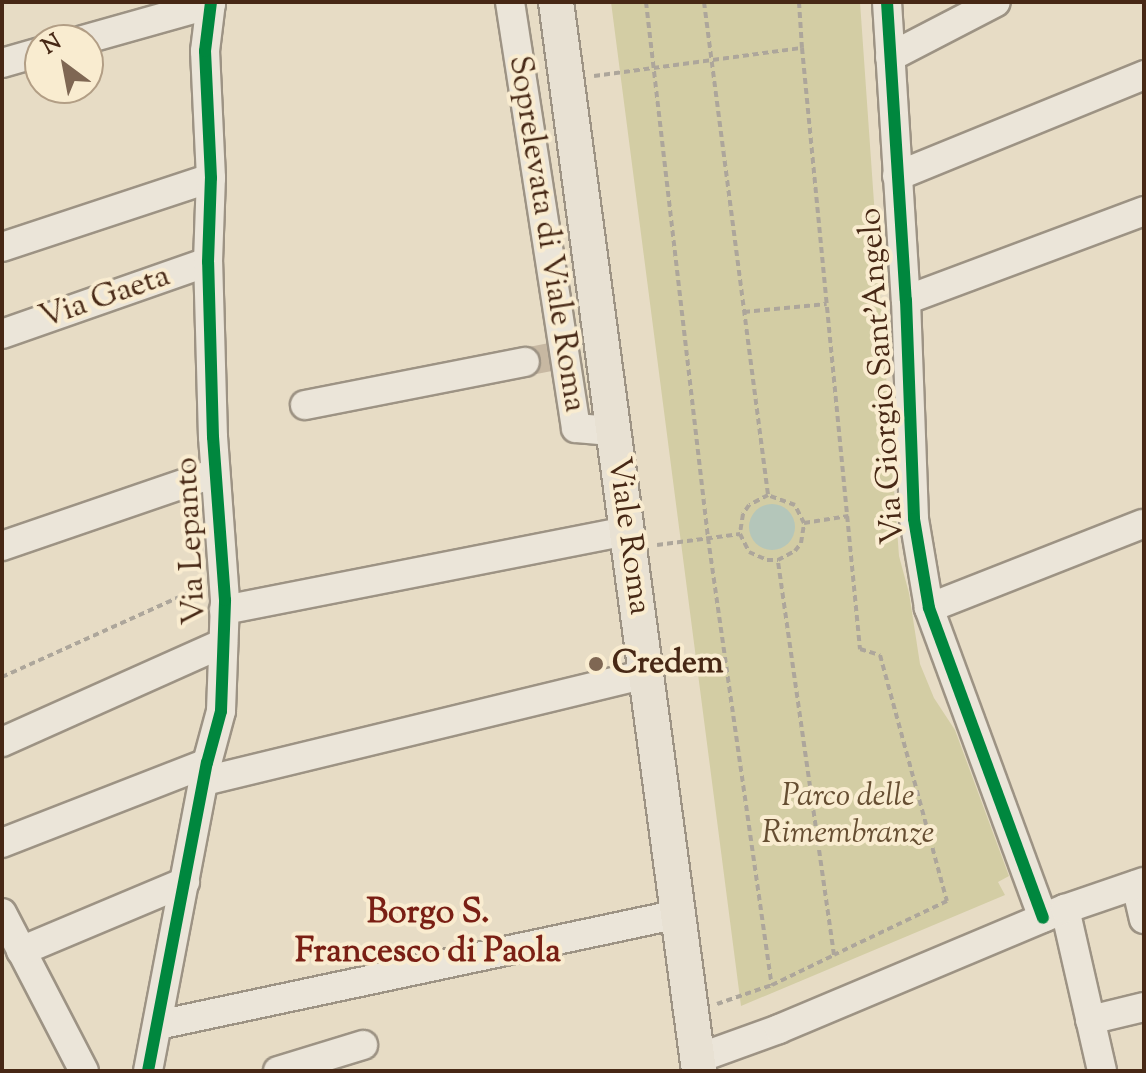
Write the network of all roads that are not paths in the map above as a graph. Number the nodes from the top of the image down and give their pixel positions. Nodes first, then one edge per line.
1 (510, 2) edge
2 (556, 2) edge
3 (887, 2) edge
4 (996, 2) edge
5 (211, 3) edge
6 (104, 34) edge
7 (24, 57) edge
8 (890, 57) junction
9 (2, 63) edge
10 (1144, 75) edge
11 (897, 176) junction
12 (211, 178) junction
13 (1144, 211) edge
14 (2, 247) edge
15 (208, 262) junction
16 (906, 300) junction
17 (2, 334) edge
18 (602, 349) junction
19 (547, 358) junction
20 (305, 405) dead end
21 (614, 431) junction
22 (215, 473) junction
23 (1142, 524) dead end
24 (630, 540) junction
25 (2, 546) edge
26 (929, 608) junction
27 (224, 610) junction
28 (223, 643) junction
29 (645, 674) junction
30 (2, 742) edge
31 (205, 772) junction
32 (2, 843) edge
33 (185, 882) junction
34 (1140, 884) edge
35 (2, 913) edge
36 (1054, 913) junction
37 (679, 914) junction
38 (1144, 919) edge
39 (21, 951) junction
40 (1144, 1007) edge
41 (1090, 1020) junction
42 (158, 1025) junction
43 (363, 1045) dead end
44 (699, 1064) edge
45 (84, 1071) edge
46 (148, 1071) edge
47 (278, 1071) edge
48 (1102, 1071) edge

1 - 19 street, Soprelevata di Viale Roma
2 - 18 main road, Viale Roma
3 - 8 street, Via Giorgio Sant'Angelo
4 - 8 street
5 - 6 street
5 - 12 street, Via Lepanto
7 - 9 street
8 - 11 street, Via Giorgio Sant'Angelo
10 - 11 street
11 - 16 street, Via Giorgio Sant'Angelo
12 - 14 street
12 - 15 street, Via Lepanto
13 - 16 street
15 - 17 street, Via Gaeta
15 - 22 street, Via Lepanto
16 - 26 street, Via Giorgio Sant'Angelo
18 - 19 street
18 - 21 main road, Viale Roma
19 - 20 street
19 - 21 street, Soprelevata di Viale Roma
21 - 24 main road, Viale Roma
22 - 25 street
22 - 27 street, Via Lepanto
23 - 26 street
24 - 27 street
24 - 29 main road, Viale Roma
26 - 36 street, Via Giorgio Sant'Angelo
27 - 28 street, Via Lepanto
28 - 30 street
28 - 31 street, Via Lepanto
29 - 31 street
29 - 37 main road, Viale Roma
31 - 32 street
31 - 33 street, Via Lepanto
33 - 39 street
33 - 42 street, Via Lepanto
34 - 36 street
34 - 38 street
35 - 39 street
36 - 41 street, Via Giorgio Sant'Angelo
36 - 44 street
37 - 42 street
37 - 44 main road, Viale Roma
39 - 45 street
40 - 41 street
41 - 48 street, Via Giorgio Sant'Angelo
42 - 46 street, Via Lepanto
43 - 47 street

